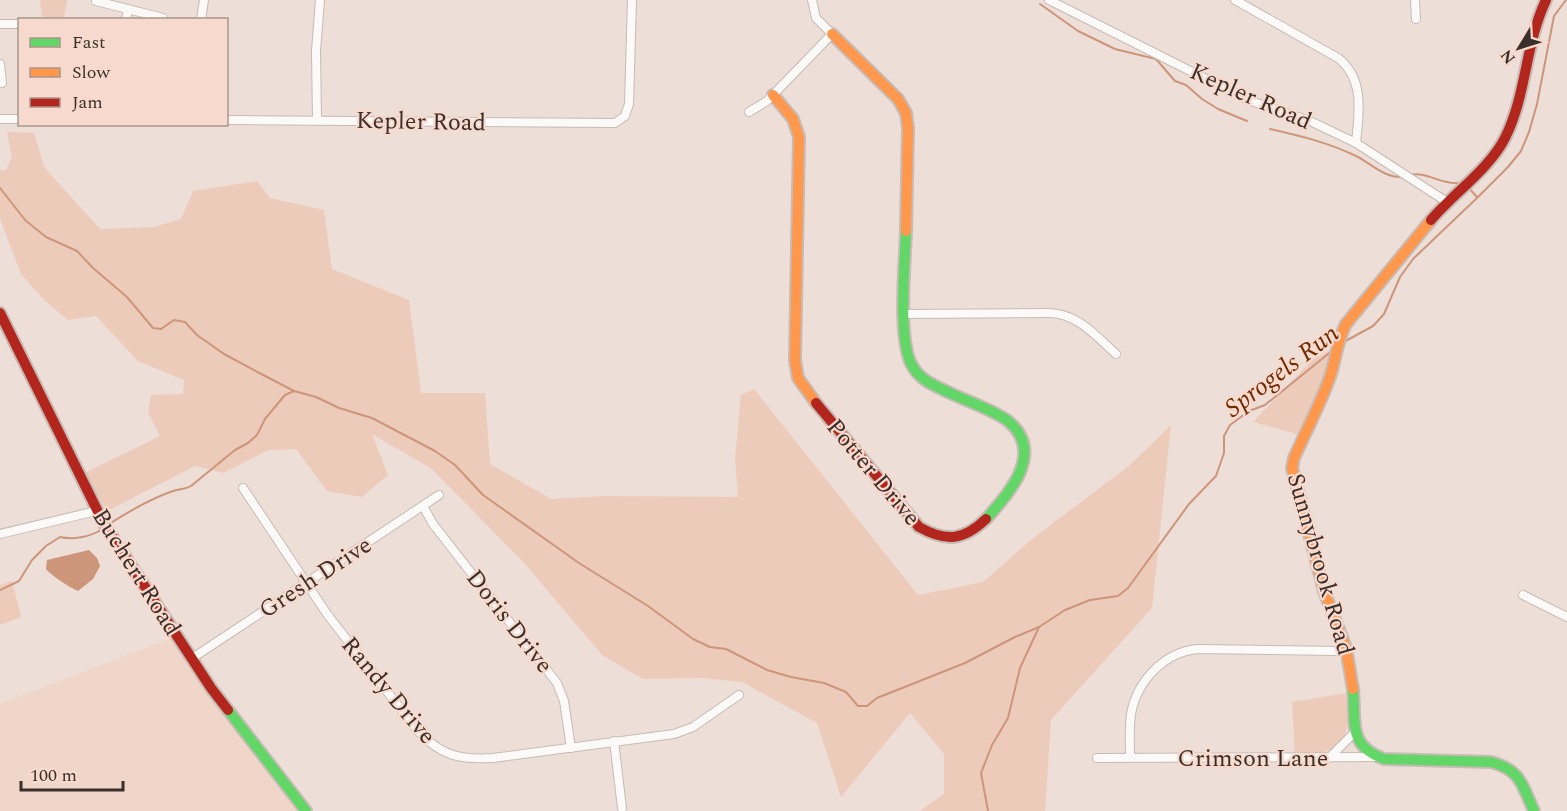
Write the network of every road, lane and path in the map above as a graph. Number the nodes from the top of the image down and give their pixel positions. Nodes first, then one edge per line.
1 (204, 0) edge
2 (320, 0) edge
3 (632, 0) edge
4 (812, 0) edge
5 (1049, 0) edge
6 (1235, 0) edge
7 (1415, 0) edge
8 (1546, 0) edge
9 (96, 1) edge
10 (128, 9) junction
11 (126, 18) edge
12 (163, 18) dead end
13 (201, 18) edge
14 (1416, 19) dead end
15 (0, 24) edge
16 (18, 24) edge
17 (832, 34) junction
18 (0, 64) edge
19 (2, 83) dead end
20 (773, 95) junction
21 (749, 112) dead end
22 (0, 119) edge
23 (18, 119) edge
24 (228, 120) edge
25 (317, 120) junction
26 (1356, 143) junction
27 (1447, 202) junction
28 (0, 313) edge
29 (905, 314) junction
30 (1116, 354) dead end
31 (243, 488) dead end
32 (439, 495) dead end
33 (423, 506) junction
34 (96, 511) junction
35 (0, 534) edge
36 (305, 583) junction
37 (1523, 595) dead end
38 (1567, 617) edge
39 (1346, 648) junction
40 (191, 658) junction
41 (739, 694) dead end
42 (1355, 732) junction
43 (614, 741) junction
44 (571, 748) junction
45 (1130, 757) junction
46 (1097, 758) dead end
47 (1329, 758) junction
48 (1376, 758) junction
49 (622, 808) dead end
50 (306, 811) edge
51 (1534, 811) edge

1 - 13 street
2 - 25 street
3 - 25 street, Kepler Road
4 - 17 street
5 - 26 street, Kepler Road
6 - 26 street
7 - 14 street
8 - 27 street, Sunnybrook Road
9 - 10 street
10 - 11 street
10 - 12 street
15 - 16 street
17 - 20 street
17 - 29 street, Potter Drive
18 - 19 street
20 - 21 street
20 - 29 street, Potter Drive
22 - 23 street
24 - 25 street, Kepler Road
26 - 27 street, Kepler Road
27 - 39 street, Sunnybrook Road
28 - 34 street, Buchert Road
29 - 30 street
31 - 36 street, Randy Drive
32 - 33 street, Gresh Drive
33 - 36 street, Gresh Drive
33 - 44 street, Doris Drive
34 - 35 street
34 - 40 street, Buchert Road
36 - 40 street, Gresh Drive
36 - 44 street, Randy Drive
37 - 38 street
39 - 42 street, Sunnybrook Road
39 - 45 street
40 - 50 street, Buchert Road
41 - 43 street, Randy Drive
42 - 47 street
42 - 48 street
43 - 44 street, Randy Drive
43 - 49 street
45 - 46 street, Crimson Lane
45 - 47 street, Crimson Lane
47 - 48 street, Crimson Lane
48 - 51 street

